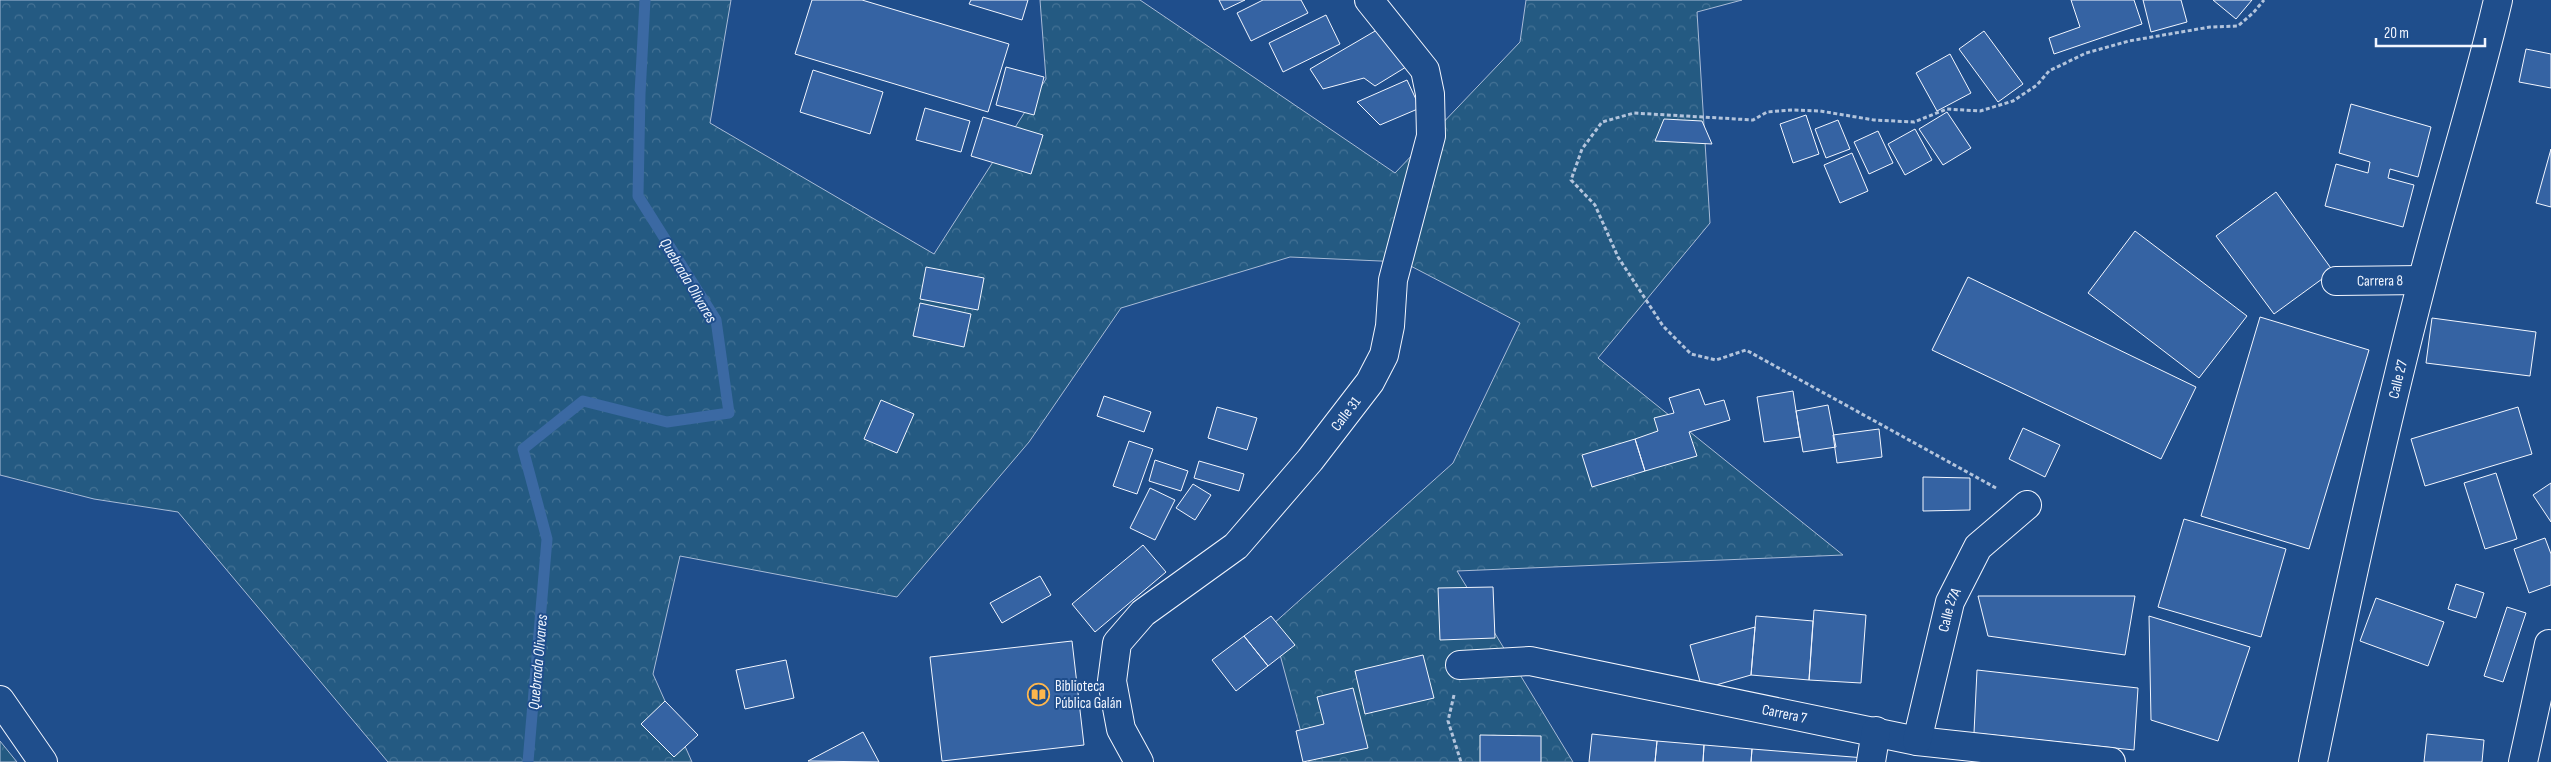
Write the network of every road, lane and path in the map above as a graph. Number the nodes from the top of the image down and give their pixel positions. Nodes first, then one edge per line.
1 (1369, 0) edge
2 (2264, 0) edge
3 (2498, 0) edge
4 (2422, 280) junction
5 (2336, 281) dead end
6 (2027, 505) joint
7 (2550, 644) dead end
8 (1460, 665) joint
9 (0, 700) edge
10 (1876, 731) junction
11 (1918, 741) junction
12 (43, 762) edge
13 (1139, 762) edge
14 (1461, 762) edge
15 (1871, 762) edge
16 (2111, 762) edge
17 (2313, 762) edge
18 (2523, 762) edge

1 - 13 street, Calle 31
2 - 6 path
3 - 4 street, Calle 27
4 - 5 street, Carrera 8
4 - 17 street, Calle 27
6 - 11 street, Calle 27A
7 - 18 street
8 - 10 street, Carrera 7
8 - 14 path
9 - 12 street
10 - 11 street, Carrera 7
10 - 15 street
11 - 16 street, Carrera 7

